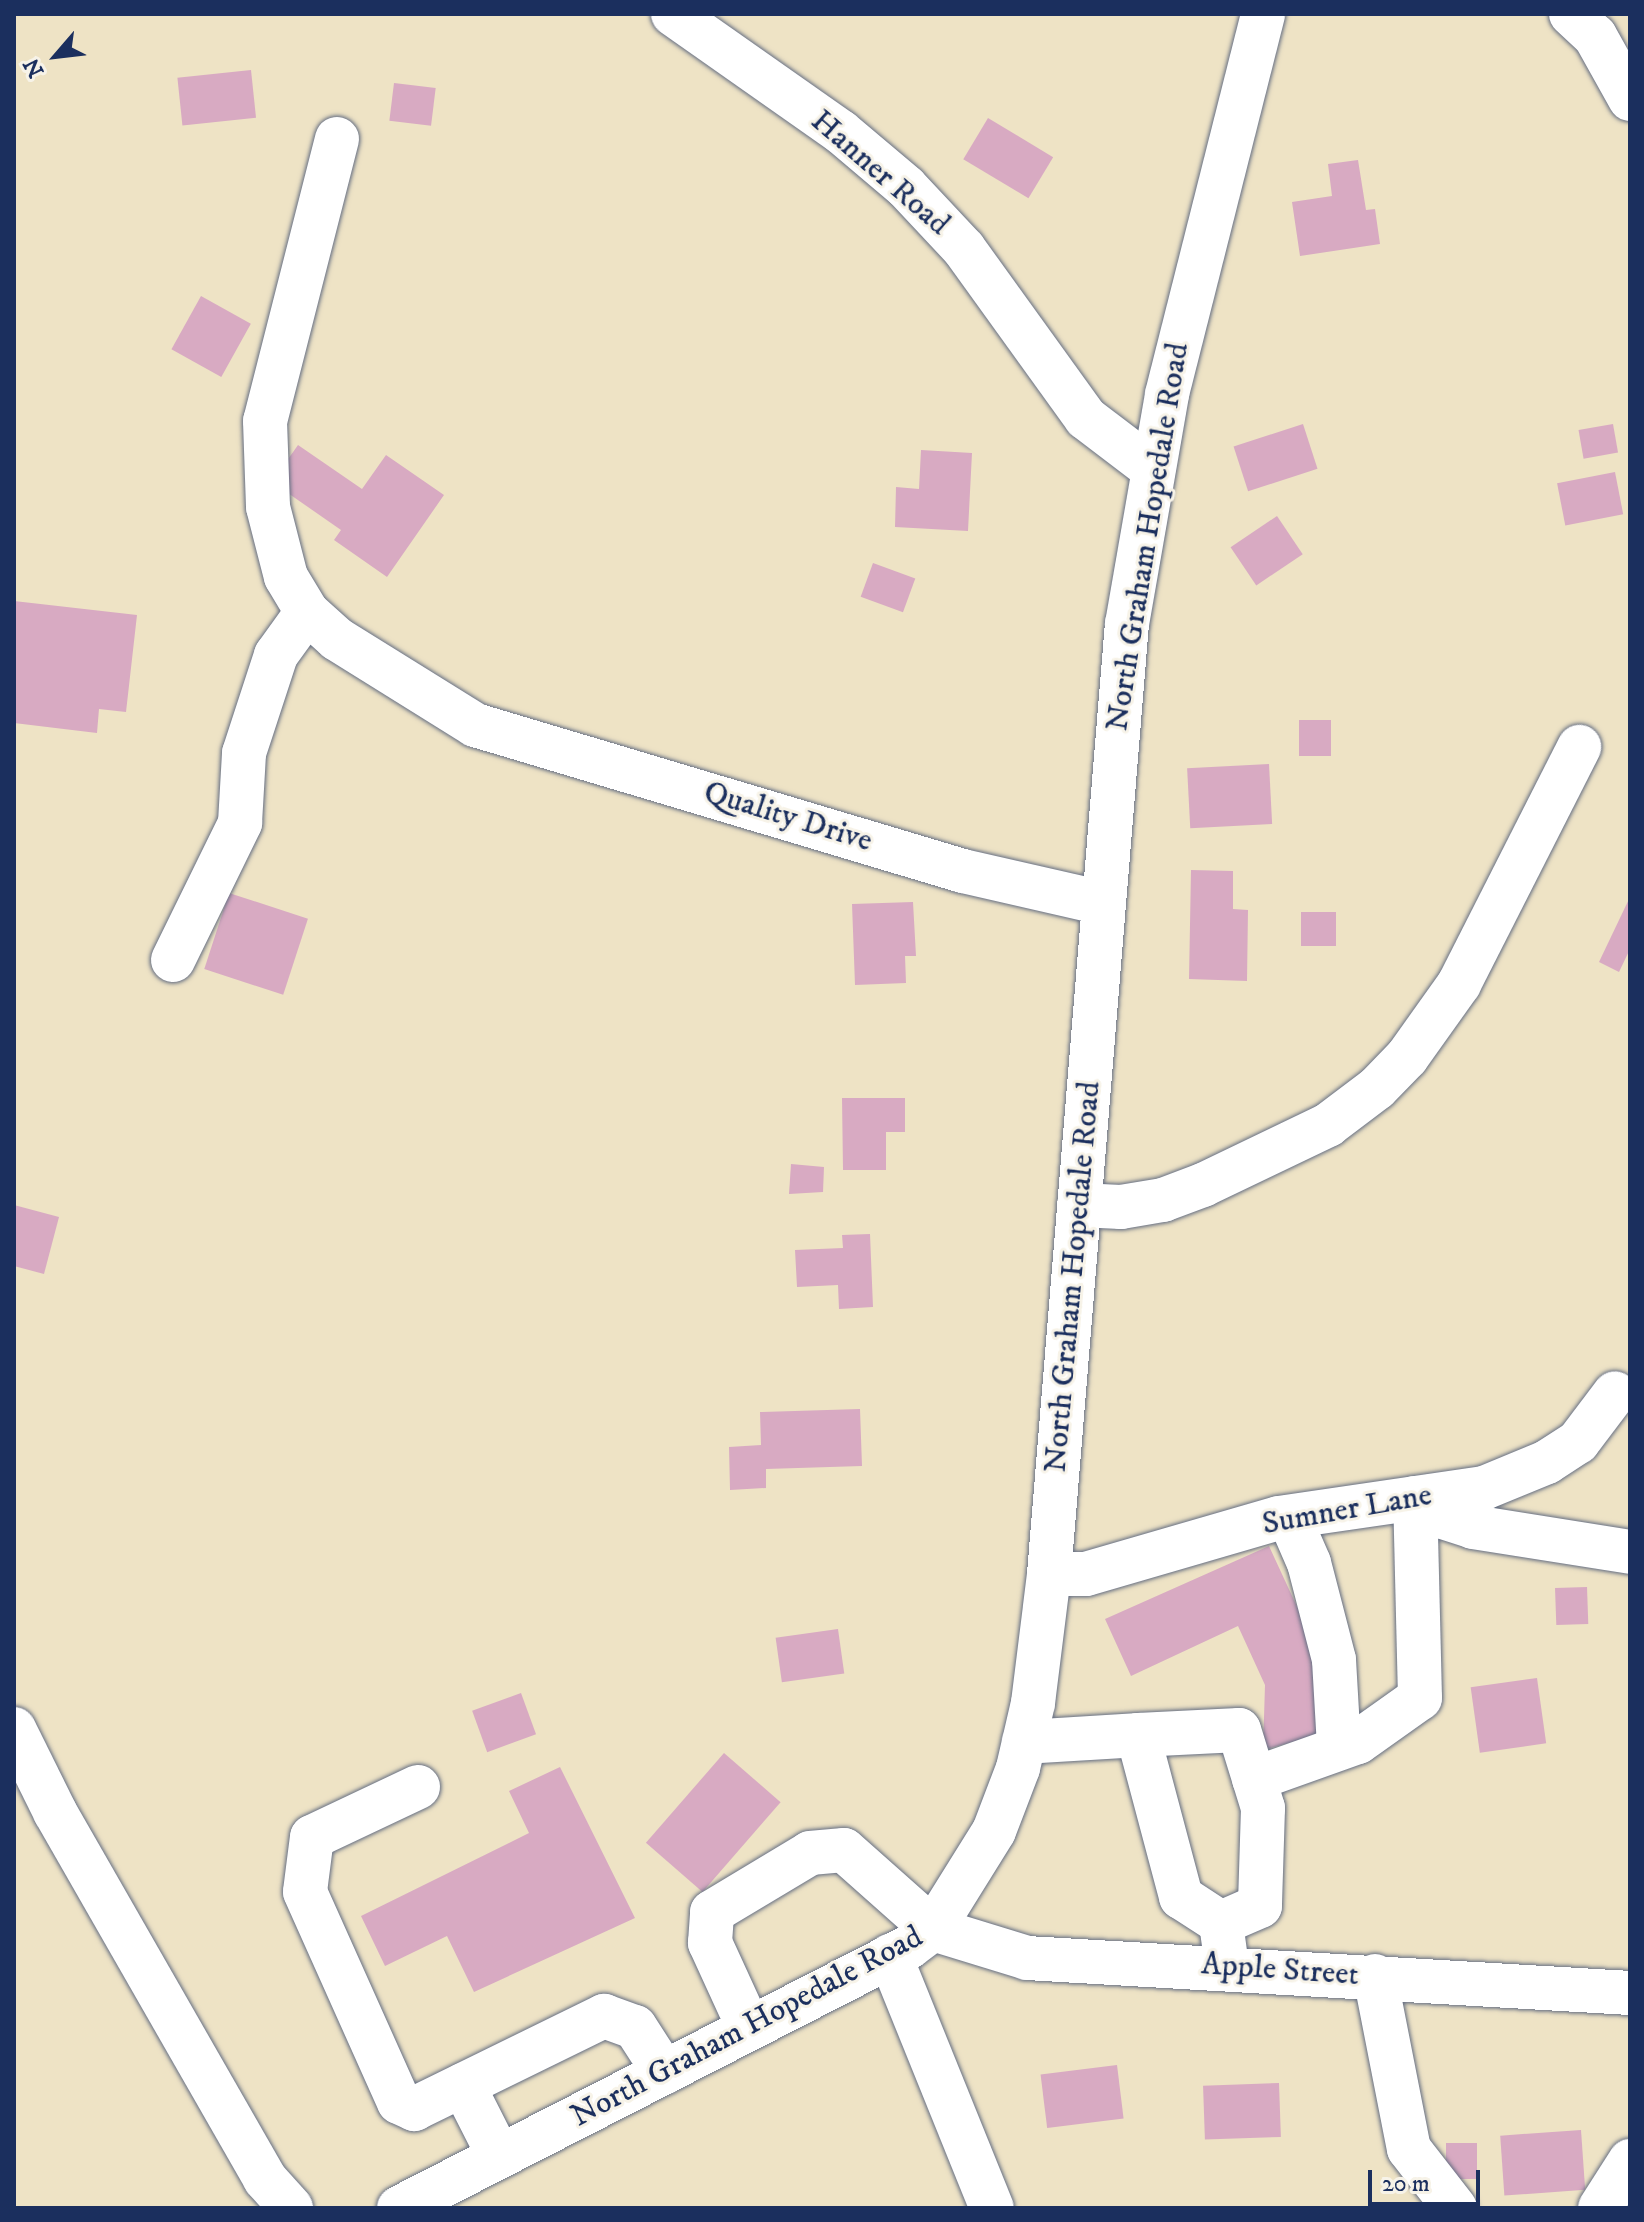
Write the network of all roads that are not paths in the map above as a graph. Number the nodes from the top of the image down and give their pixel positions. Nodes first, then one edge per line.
1 (673, 14) edge
2 (1263, 14) edge
3 (1571, 14) edge
4 (1630, 99) edge
5 (337, 139) dead end
6 (1153, 469) junction
7 (307, 612) junction
8 (1579, 747) dead end
9 (1103, 903) junction
10 (173, 960) dead end
11 (1079, 1205) junction
12 (1615, 1393) dead end
13 (1423, 1497) junction
14 (1289, 1517) junction
15 (1630, 1552) edge
16 (1049, 1574) junction
17 (14, 1729) edge
18 (1138, 1735) junction
19 (1024, 1742) junction
20 (1339, 1748) junction
21 (1254, 1779) junction
22 (25, 1780) edge
23 (418, 1787) dead end
24 (1221, 1923) junction
25 (933, 1929) junction
26 (890, 1956) junction
27 (1227, 1967) junction
28 (1375, 1976) junction
29 (1630, 1993) edge
30 (749, 2028) junction
31 (664, 2072) junction
32 (463, 2085) junction
33 (499, 2156) junction
34 (1630, 2161) edge
35 (291, 2208) edge
36 (399, 2208) edge
37 (992, 2208) edge
38 (1455, 2208) edge
39 (1600, 2208) edge

1 - 6 street, Hanner Road
2 - 6 street, North Graham Hopedale Road
3 - 4 street
5 - 7 street, Quality Drive
6 - 9 street, North Graham Hopedale Road
7 - 9 street, Quality Drive
7 - 10 street
8 - 11 street
9 - 11 street, North Graham Hopedale Road
11 - 16 street, North Graham Hopedale Road
12 - 13 street, Sumner Lane
13 - 14 street, Sumner Lane
13 - 15 street
13 - 20 street
14 - 16 street, Sumner Lane
14 - 20 street
16 - 19 street, North Graham Hopedale Road
17 - 22 street
18 - 19 street
18 - 21 street
18 - 24 street
19 - 25 street, North Graham Hopedale Road
20 - 21 street
21 - 24 street
22 - 35 street
23 - 32 street
24 - 27 street
25 - 26 street, North Graham Hopedale Road
25 - 27 street, Apple Street
25 - 30 street
26 - 30 street, North Graham Hopedale Road
26 - 37 street
27 - 28 street, Apple Street
28 - 29 street, Apple Street
28 - 38 street
30 - 31 street, North Graham Hopedale Road
31 - 32 street
31 - 33 street, North Graham Hopedale Road
32 - 33 street
33 - 36 street, North Graham Hopedale Road
34 - 39 street

